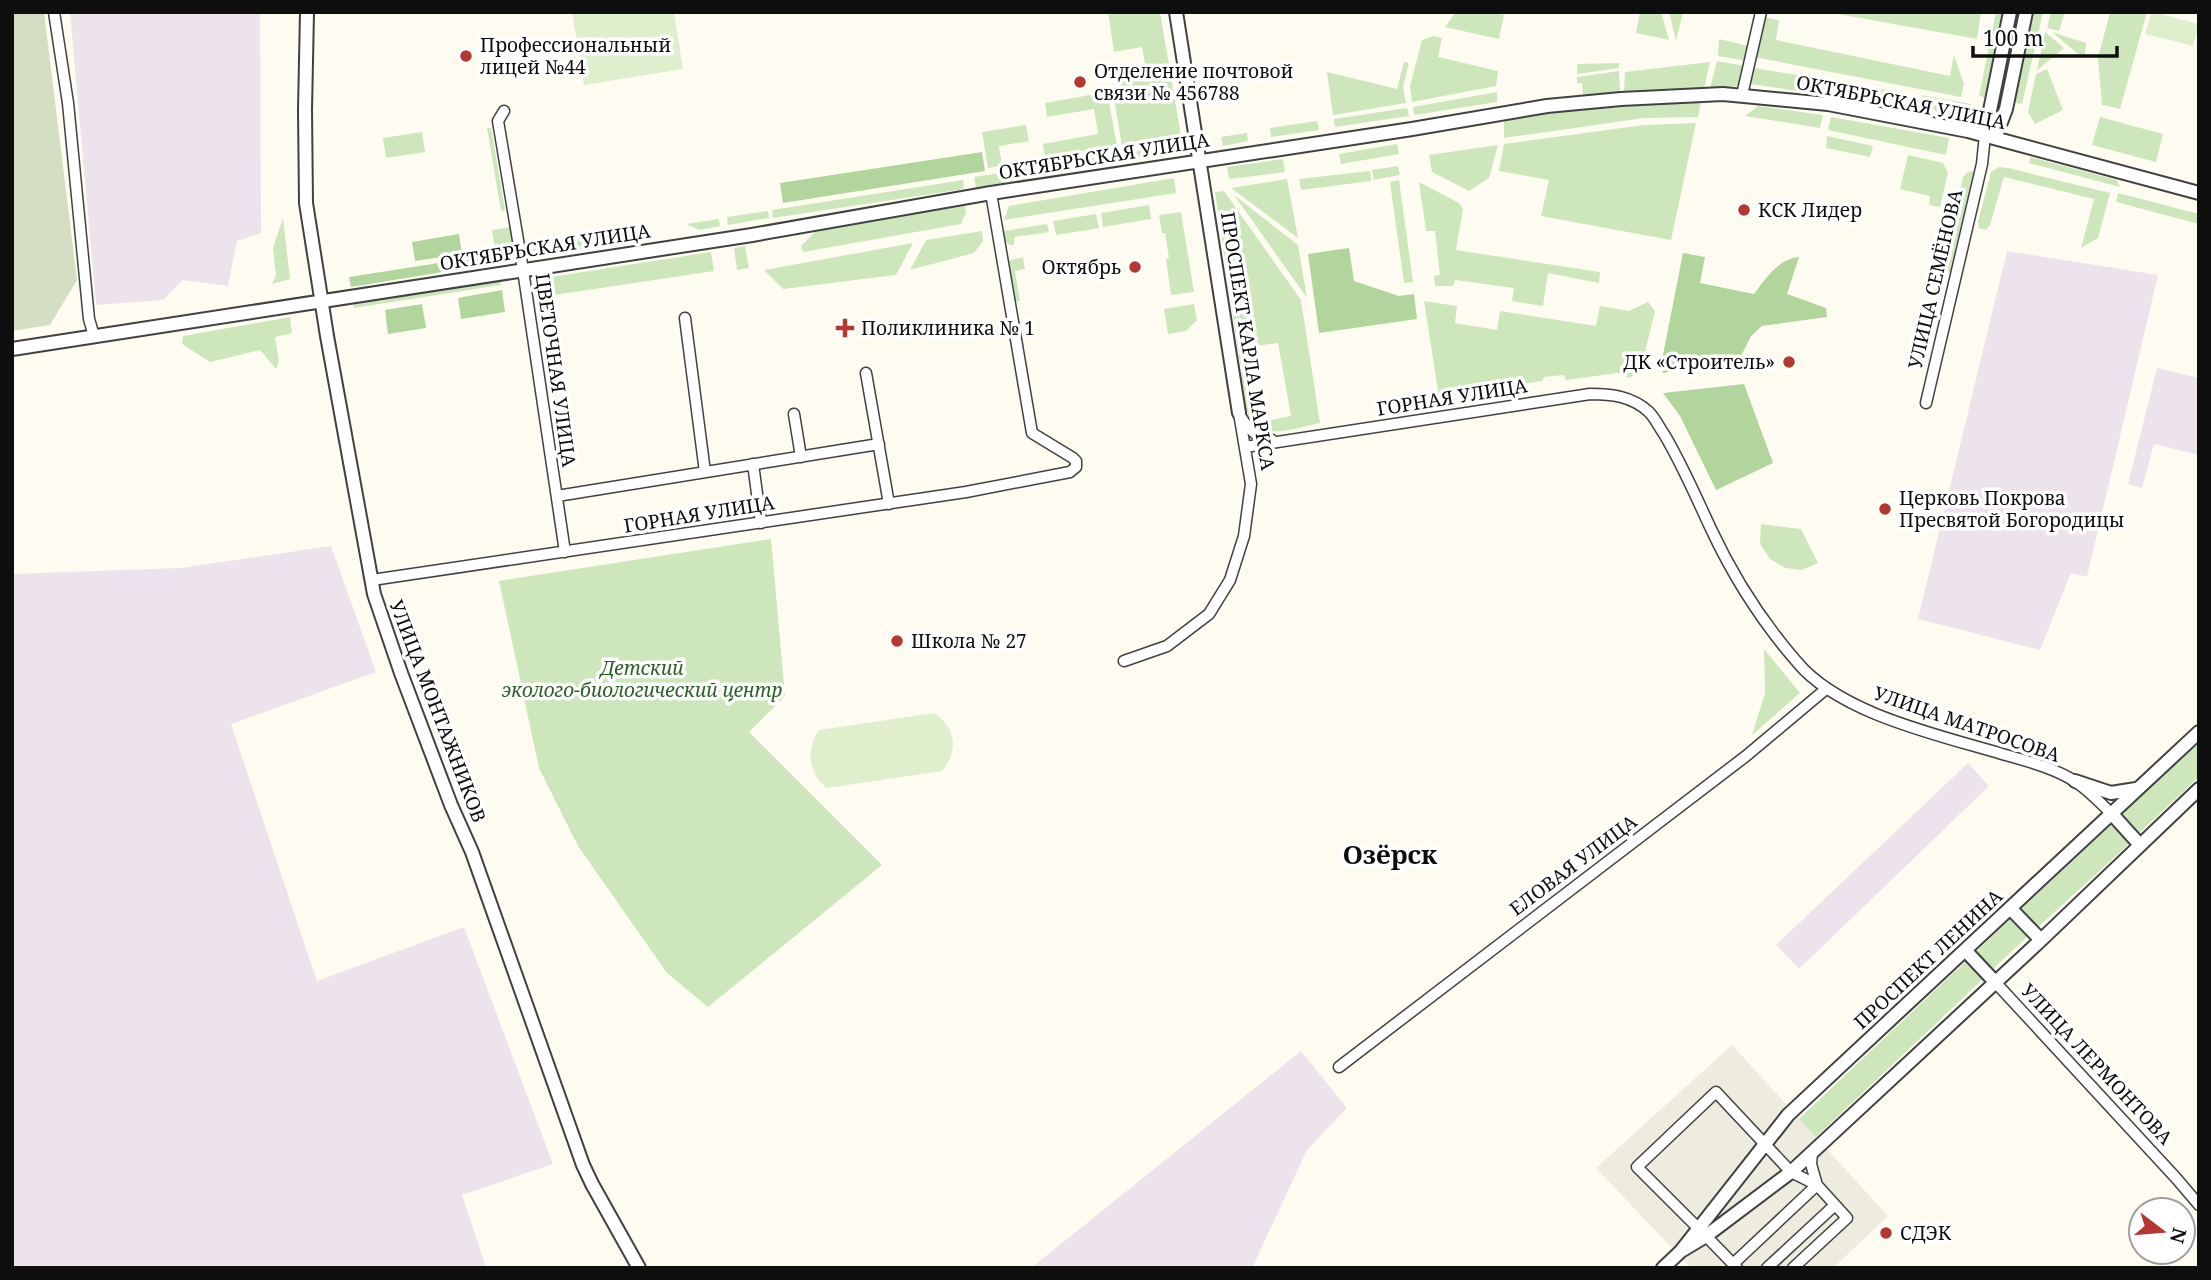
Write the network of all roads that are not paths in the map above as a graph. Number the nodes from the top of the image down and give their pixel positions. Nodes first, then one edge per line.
1 (54, 12) edge
2 (307, 12) edge
3 (1176, 12) edge
4 (1761, 12) edge
5 (2010, 12) edge
6 (2026, 12) edge
7 (1742, 95) junction
8 (504, 111) dead end
9 (1990, 137) junction
10 (1199, 161) junction
11 (991, 193) junction
12 (2199, 193) edge
13 (523, 270) junction
14 (322, 301) junction
15 (685, 317) dead end
16 (94, 336) junction
17 (12, 349) edge
18 (866, 373) dead end
19 (1926, 403) dead end
20 (1239, 413) junction
21 (794, 414) dead end
22 (1657, 422) joint
23 (1280, 441) junction
24 (879, 444) junction
25 (1245, 447) junction
26 (802, 457) junction
27 (753, 464) junction
28 (705, 472) junction
29 (557, 496) junction
30 (889, 504) junction
31 (761, 523) junction
32 (565, 552) junction
33 (372, 580) junction
34 (1124, 661) dead end
35 (1826, 689) junction
36 (2199, 732) edge
37 (2075, 781) junction
38 (2139, 788) junction
39 (2199, 789) edge
40 (2112, 814) junction
41 (2140, 845) junction
42 (2010, 908) junction
43 (2040, 940) junction
44 (1965, 950) junction
45 (1995, 982) junction
46 (1339, 1067) dead end
47 (1765, 1144) junction
48 (1812, 1152) junction
49 (1791, 1172) junction
50 (1817, 1185) junction
51 (1835, 1205) junction
52 (2199, 1205) edge
53 (1702, 1232) junction
54 (1735, 1266) edge
55 (639, 1268) edge
56 (1663, 1268) edge
57 (1767, 1268) edge
58 (1793, 1268) edge

1 - 16 street
2 - 14 street, УЛИЦА МОНТАЖНИКОВ
3 - 10 street, ПРОСПЕКТ КАРЛА МАРКСА
4 - 7 street
5 - 9 street, УЛИЦА СЕМЁНОВА
6 - 9 street, УЛИЦА СЕМЁНОВА
7 - 9 street, ОКТЯБРЬСКАЯ УЛИЦА
7 - 10 street, ОКТЯБРЬСКАЯ УЛИЦА
8 - 13 street, ЦВЕТОЧНАЯ УЛИЦА
9 - 12 street, ОКТЯБРЬСКАЯ УЛИЦА
9 - 19 street, УЛИЦА СЕМЁНОВА
10 - 11 street, ОКТЯБРЬСКАЯ УЛИЦА
10 - 20 street, ПРОСПЕКТ КАРЛА МАРКСА
11 - 13 street, ОКТЯБРЬСКАЯ УЛИЦА
11 - 30 street, ГОРНАЯ УЛИЦА
13 - 14 street, ОКТЯБРЬСКАЯ УЛИЦА
13 - 29 street, ЦВЕТОЧНАЯ УЛИЦА
14 - 16 street, ОКТЯБРЬСКАЯ УЛИЦА
14 - 33 street, УЛИЦА МОНТАЖНИКОВ
15 - 28 street
16 - 17 street, ОКТЯБРЬСКАЯ УЛИЦА
18 - 24 street
20 - 23 street
20 - 25 street, ПРОСПЕКТ КАРЛА МАРКСА
21 - 26 street
22 - 23 street, ГОРНАЯ УЛИЦА
22 - 35 street, УЛИЦА МАТРОСОВА
23 - 25 street, ГОРНАЯ УЛИЦА
24 - 26 street
24 - 30 street
25 - 34 street, ПРОСПЕКТ КАРЛА МАРКСА
26 - 27 street
27 - 28 street
27 - 31 street
28 - 29 street
29 - 32 street, ЦВЕТОЧНАЯ УЛИЦА
30 - 31 street, ГОРНАЯ УЛИЦА
31 - 32 street, ГОРНАЯ УЛИЦА
32 - 33 street, ГОРНАЯ УЛИЦА
33 - 55 street, УЛИЦА МОНТАЖНИКОВ
35 - 37 street, УЛИЦА МАТРОСОВА
35 - 46 street, ЕЛОВАЯ УЛИЦА
36 - 38 street, ПРОСПЕКТ ЛЕНИНА
37 - 38 street
37 - 40 street, УЛИЦА МАТРОСОВА
38 - 40 street, ПРОСПЕКТ ЛЕНИНА
39 - 41 street, ПРОСПЕКТ ЛЕНИНА
40 - 41 street
40 - 42 street, ПРОСПЕКТ ЛЕНИНА
41 - 43 street, ПРОСПЕКТ ЛЕНИНА
42 - 43 street
42 - 44 street, ПРОСПЕКТ ЛЕНИНА
43 - 45 street, ПРОСПЕКТ ЛЕНИНА
44 - 45 street, УЛИЦА ЛЕРМОНТОВА
44 - 47 street, ПРОСПЕКТ ЛЕНИНА
45 - 48 street, ПРОСПЕКТ ЛЕНИНА
45 - 52 street, УЛИЦА ЛЕРМОНТОВА
47 - 49 street
47 - 53 street, ПРОСПЕКТ ЛЕНИНА
47 - 53 street
48 - 49 street, ПРОСПЕКТ ЛЕНИНА
48 - 50 street
49 - 50 street
49 - 53 street, ПРОСПЕКТ ЛЕНИНА
50 - 51 street
50 - 54 street
51 - 57 street
51 - 58 street
53 - 54 street
53 - 56 street, ПРОСПЕКТ ЛЕНИНА

